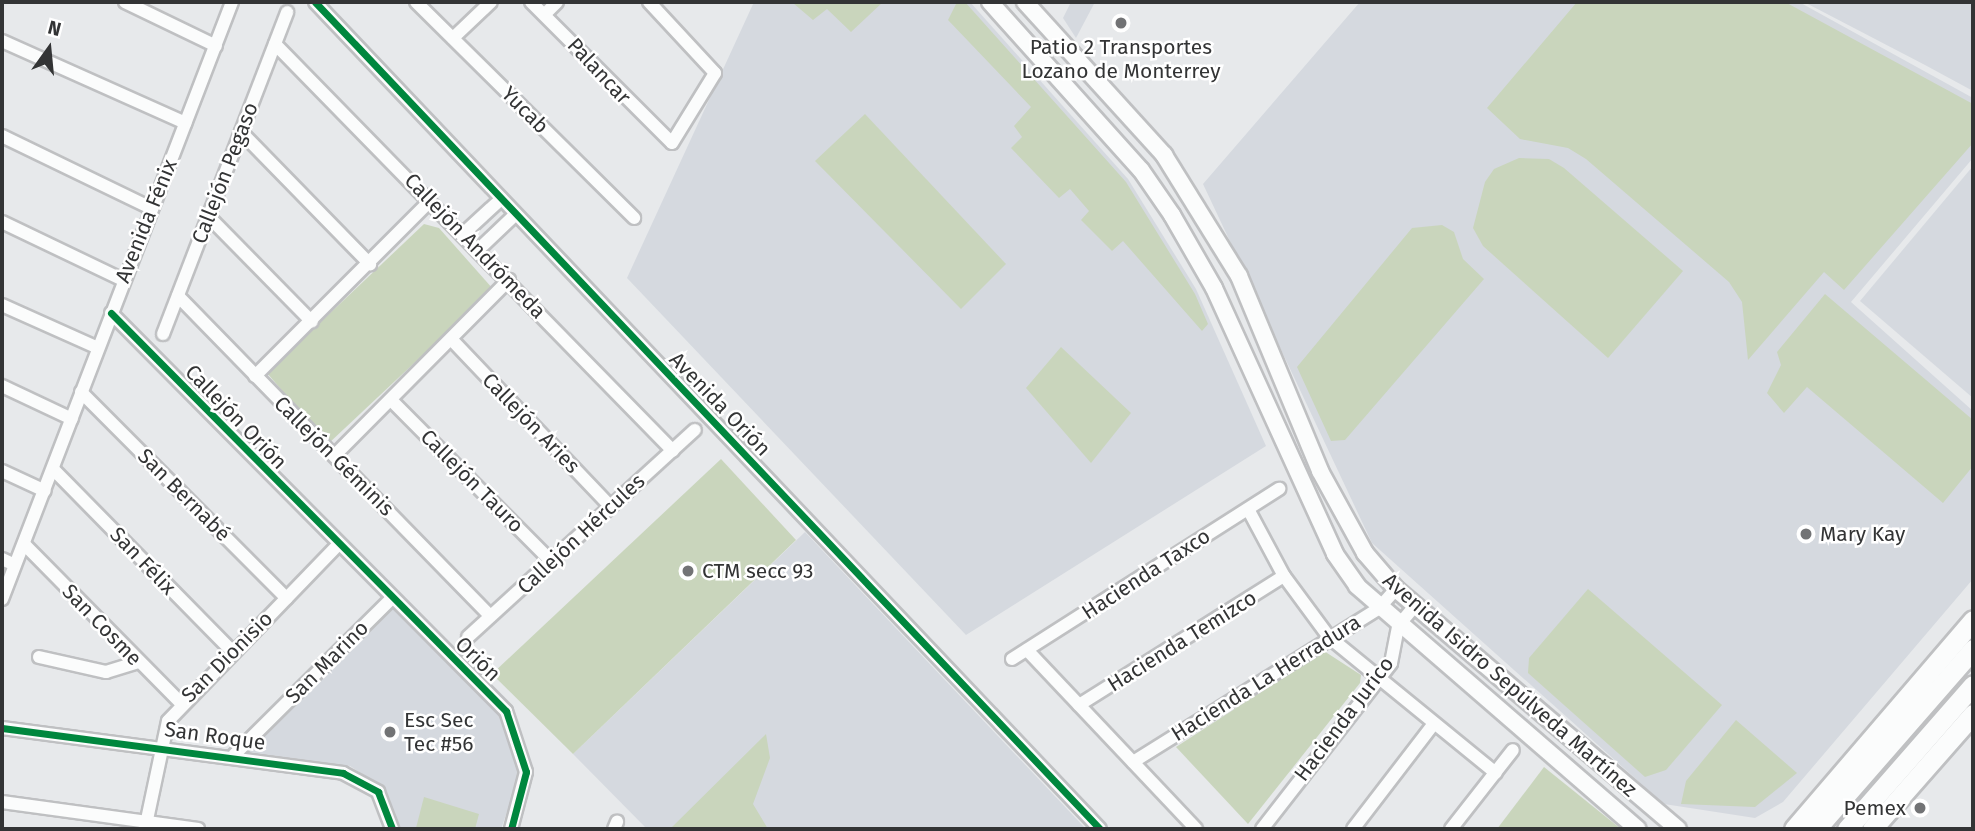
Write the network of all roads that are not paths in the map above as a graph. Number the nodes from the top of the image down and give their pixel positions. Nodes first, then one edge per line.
1 (125, 2) edge
2 (232, 2) edge
3 (315, 2) edge
4 (416, 2) edge
5 (491, 2) edge
6 (531, 2) edge
7 (557, 2) edge
8 (649, 2) edge
9 (990, 2) edge
10 (1025, 2) edge
11 (287, 12) dead end
12 (545, 14) junction
13 (453, 38) junction
14 (2, 41) edge
15 (275, 44) junction
16 (216, 46) junction
17 (185, 124) junction
18 (241, 132) junction
19 (2, 136) edge
20 (501, 199) junction
21 (430, 201) junction
22 (151, 208) junction
23 (516, 214) junction
24 (208, 216) junction
25 (634, 218) dead end
26 (2, 222) edge
27 (463, 234) junction
28 (478, 250) junction
29 (370, 264) junction
30 (123, 280) junction
31 (509, 280) junction
32 (178, 296) junction
33 (2, 305) edge
34 (111, 313) junction
35 (312, 322) junction
36 (163, 334) dead end
37 (452, 340) junction
38 (98, 348) junction
39 (255, 376) junction
40 (2, 386) edge
41 (81, 392) junction
42 (391, 400) junction
43 (72, 419) junction
44 (695, 430) dead end
45 (673, 450) junction
46 (335, 455) junction
47 (53, 469) junction
48 (2, 471) edge
49 (1279, 489) dead end
50 (45, 491) junction
51 (610, 506) junction
52 (1248, 509) junction
53 (24, 544) junction
54 (337, 546) junction
55 (2, 559) edge
56 (552, 562) junction
57 (15, 565) junction
58 (1284, 576) junction
59 (1396, 589) junction
60 (286, 598) junction
61 (2, 599) edge
62 (391, 599) junction
63 (1415, 606) junction
64 (1378, 609) junction
65 (491, 616) junction
66 (1973, 621) edge
67 (1398, 626) junction
68 (468, 637) dead end
69 (1329, 637) junction
70 (1973, 649) edge
71 (1027, 650) junction
72 (233, 652) junction
73 (39, 657) dead end
74 (1012, 659) dead end
75 (138, 662) junction
76 (1374, 678) junction
77 (1973, 685) edge
78 (181, 704) junction
79 (1079, 705) junction
80 (1973, 714) edge
81 (1432, 726) junction
82 (2, 728) edge
83 (158, 746) junction
84 (1513, 750) dead end
85 (234, 755) junction
86 (1133, 762) junction
87 (1496, 773) junction
88 (2, 802) edge
89 (145, 826) edge
90 (1805, 826) edge
91 (198, 829) edge
92 (392, 829) edge
93 (511, 829) edge
94 (1100, 829) edge
95 (1196, 829) edge
96 (1262, 829) edge
97 (1353, 829) edge
98 (1451, 829) edge
99 (1637, 829) edge
100 (1678, 829) edge
101 (1847, 829) edge
102 (1872, 829) edge

1 - 16 street
2 - 16 street, Avenida Fénix
3 - 20 street, Avenida Orión
4 - 13 street, Yucab
5 - 13 street
6 - 12 street, Palancar
7 - 12 street
8 - 12 street, Palancar
9 - 64 main road, Avenida Isidro Sepúlveda Martínez
10 - 59 main road, Avenida Isidro Sepúlveda Martínez
11 - 15 street, Callejón Pegaso
13 - 25 street, Yucab
14 - 17 street
15 - 18 street, Callejón Pegaso
15 - 21 street, Callejón Andrómeda
16 - 17 street, Avenida Fénix
17 - 22 street, Avenida Fénix
18 - 24 street, Callejón Pegaso
18 - 29 street
19 - 22 street
20 - 23 street, Avenida Orión
20 - 27 street
21 - 27 street, Callejón Andrómeda
21 - 29 street
22 - 30 street, Avenida Fénix
23 - 28 street
23 - 94 street, Avenida Orión
24 - 32 street, Callejón Pegaso
24 - 35 street
26 - 30 street
27 - 28 street, Callejón Andrómeda
28 - 31 street, Callejón Andrómeda
29 - 35 street
30 - 34 street, Avenida Fénix
31 - 37 street
31 - 45 street, Callejón Andrómeda
32 - 36 street, Callejón Pegaso
32 - 39 street, Callejón Géminis
33 - 38 street
34 - 38 street, Avenida Fénix
34 - 54 street, Callejón Orión
35 - 39 street
37 - 42 street
37 - 51 street, Callejón Aries
38 - 41 street, Avenida Fénix
39 - 46 street, Callejón Géminis
40 - 43 street
41 - 43 street, Avenida Fénix
41 - 60 street, San Bernabé
42 - 46 street
42 - 56 street, Callejón Tauro
43 - 47 street, Avenida Fénix
44 - 45 street, Callejón Hércules
45 - 51 street, Callejón Hércules
46 - 65 street, Callejón Géminis
47 - 50 street, Avenida Fénix
47 - 72 street, San Félix
48 - 50 street
49 - 52 street, Hacienda Taxco
50 - 53 street, Avenida Fénix
51 - 56 street, Callejón Hércules
52 - 58 street
52 - 71 street, Hacienda Taxco
53 - 57 street, Avenida Fénix
53 - 75 street, San Cosme
54 - 60 street, San Dionisio
54 - 62 street, Orión
55 - 57 street
56 - 65 street, Callejón Hércules
57 - 61 street, Avenida Fénix
58 - 69 street
58 - 79 street, Hacienda Temizco
59 - 63 main road, Avenida Isidro Sepúlveda Martínez
59 - 64 street, Hacienda La Herradura
60 - 72 street, San Dionisio
62 - 85 street, San Marino
62 - 93 street, Orión
63 - 67 street
63 - 100 main road, Avenida Isidro Sepúlveda Martínez
64 - 67 main road, Avenida Isidro Sepúlveda Martínez
64 - 69 street, Hacienda La Herradura
65 - 68 street, Callejón Hércules
66 - 90 highway
67 - 76 street, Hacienda Jurico
67 - 99 main road, Avenida Isidro Sepúlveda Martínez
69 - 76 street
69 - 86 street, Hacienda La Herradura
70 - 90 highway
71 - 74 street, Hacienda Taxco
71 - 79 street
72 - 78 street, San Dionisio
73 - 75 street
75 - 78 street, San Cosme
76 - 81 street
76 - 96 street, Hacienda Jurico
77 - 101 highway
78 - 83 street, San Dionisio
79 - 86 street
80 - 102 highway
81 - 87 street
81 - 97 street
82 - 83 street, San Roque
83 - 85 street, San Roque
83 - 89 street, San Dionisio
84 - 87 street
85 - 92 street, San Roque
86 - 95 street
87 - 98 street
88 - 89 street
89 - 91 street

